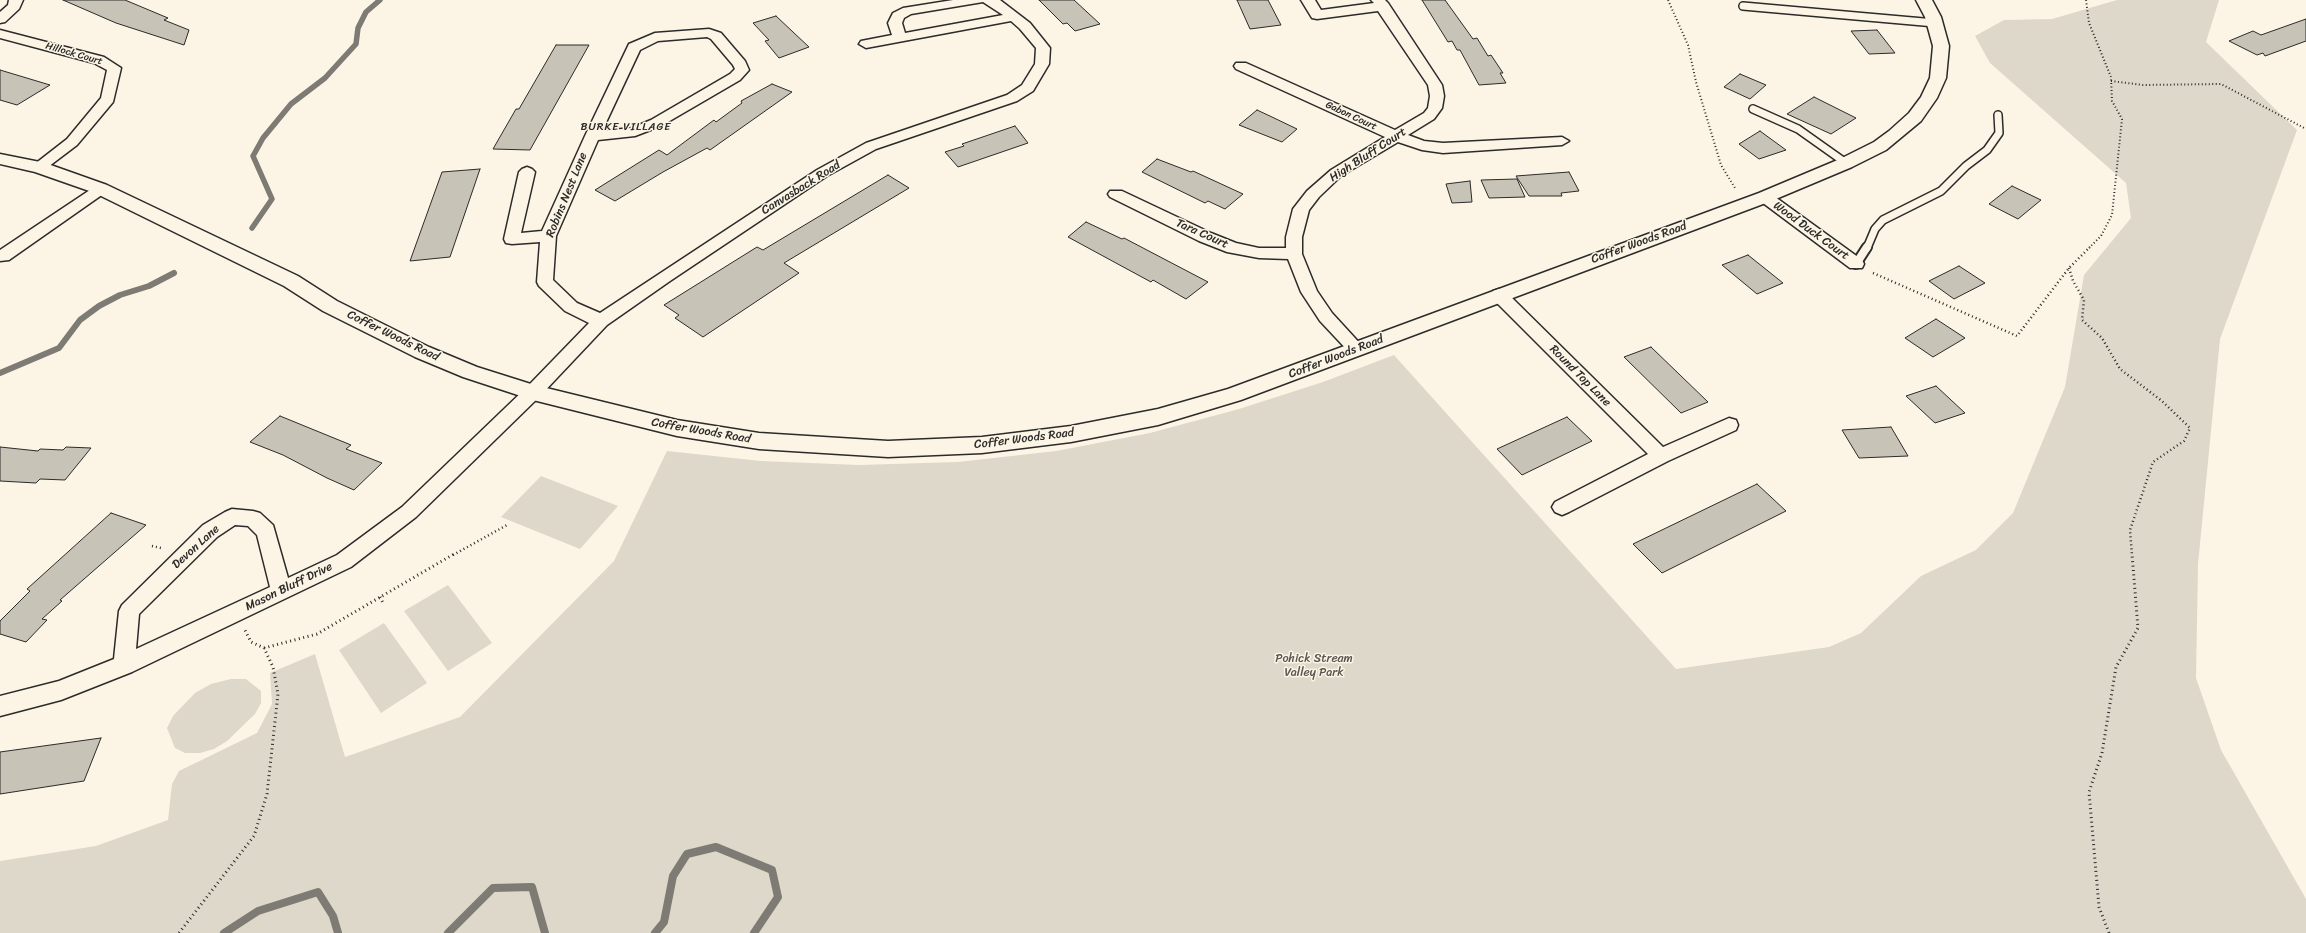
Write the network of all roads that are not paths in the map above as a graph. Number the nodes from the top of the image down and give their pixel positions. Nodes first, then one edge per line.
1 (16, 0) edge
2 (978, 0) edge
3 (988, 0) edge
4 (1308, 0) edge
5 (1924, 0) edge
6 (1381, 3) edge
7 (1743, 6) dead end
8 (1012, 17) junction
9 (0, 19) edge
10 (1935, 22) junction
11 (0, 34) edge
12 (900, 38) junction
13 (866, 44) dead end
14 (1241, 66) dead end
15 (1753, 109) dead end
16 (1998, 114) dead end
17 (592, 136) junction
18 (1396, 136) junction
19 (1562, 141) dead end
20 (0, 159) edge
21 (1846, 162) junction
22 (39, 167) junction
23 (527, 172) dead end
24 (101, 189) junction
25 (1116, 194) dead end
26 (1758, 200) junction
27 (548, 236) junction
28 (1294, 254) junction
29 (0, 255) edge
30 (1856, 264) joint
31 (1499, 295) junction
32 (601, 321) junction
33 (1356, 349) junction
34 (532, 392) junction
35 (1729, 426) dead end
36 (1661, 456) junction
37 (1562, 507) dead end
38 (281, 591) junction
39 (124, 665) junction
40 (0, 706) edge

1 - 9 street
2 - 12 street
3 - 8 street, Canvasback Road
4 - 6 street, High Bluff Court
5 - 10 street, Coffer Woods Road
6 - 18 street, High Bluff Court
7 - 10 lane
8 - 12 street
8 - 32 street, Canvasback Road
10 - 21 street, Coffer Woods Road
11 - 22 street, Hillock Court
12 - 13 street
14 - 18 street, Gabon Court
15 - 21 lane
16 - 30 lane
17 - 17 street, Robins Nest Lane
17 - 27 street, Robins Nest Lane
18 - 19 street, Gabon Court
18 - 28 street, High Bluff Court
20 - 22 street, Coffer Woods Road
21 - 26 street, Coffer Woods Road
22 - 24 street, Coffer Woods Road
23 - 27 street
24 - 29 street
24 - 34 street, Coffer Woods Road
25 - 28 street, Tara Court
26 - 30 street, Wood Duck Court
26 - 31 street, Coffer Woods Road
27 - 32 street, Robins Nest Lane
28 - 33 street, High Bluff Court
31 - 33 street, Coffer Woods Road
31 - 36 street, Round Top Lane
32 - 34 street, Canvasback Road
33 - 34 street, Coffer Woods Road
34 - 38 street, Mason Bluff Drive
35 - 36 street
36 - 37 street
38 - 39 street, Mason Bluff Drive
38 - 39 street, Devon Lane
39 - 40 street, Mason Bluff Drive

